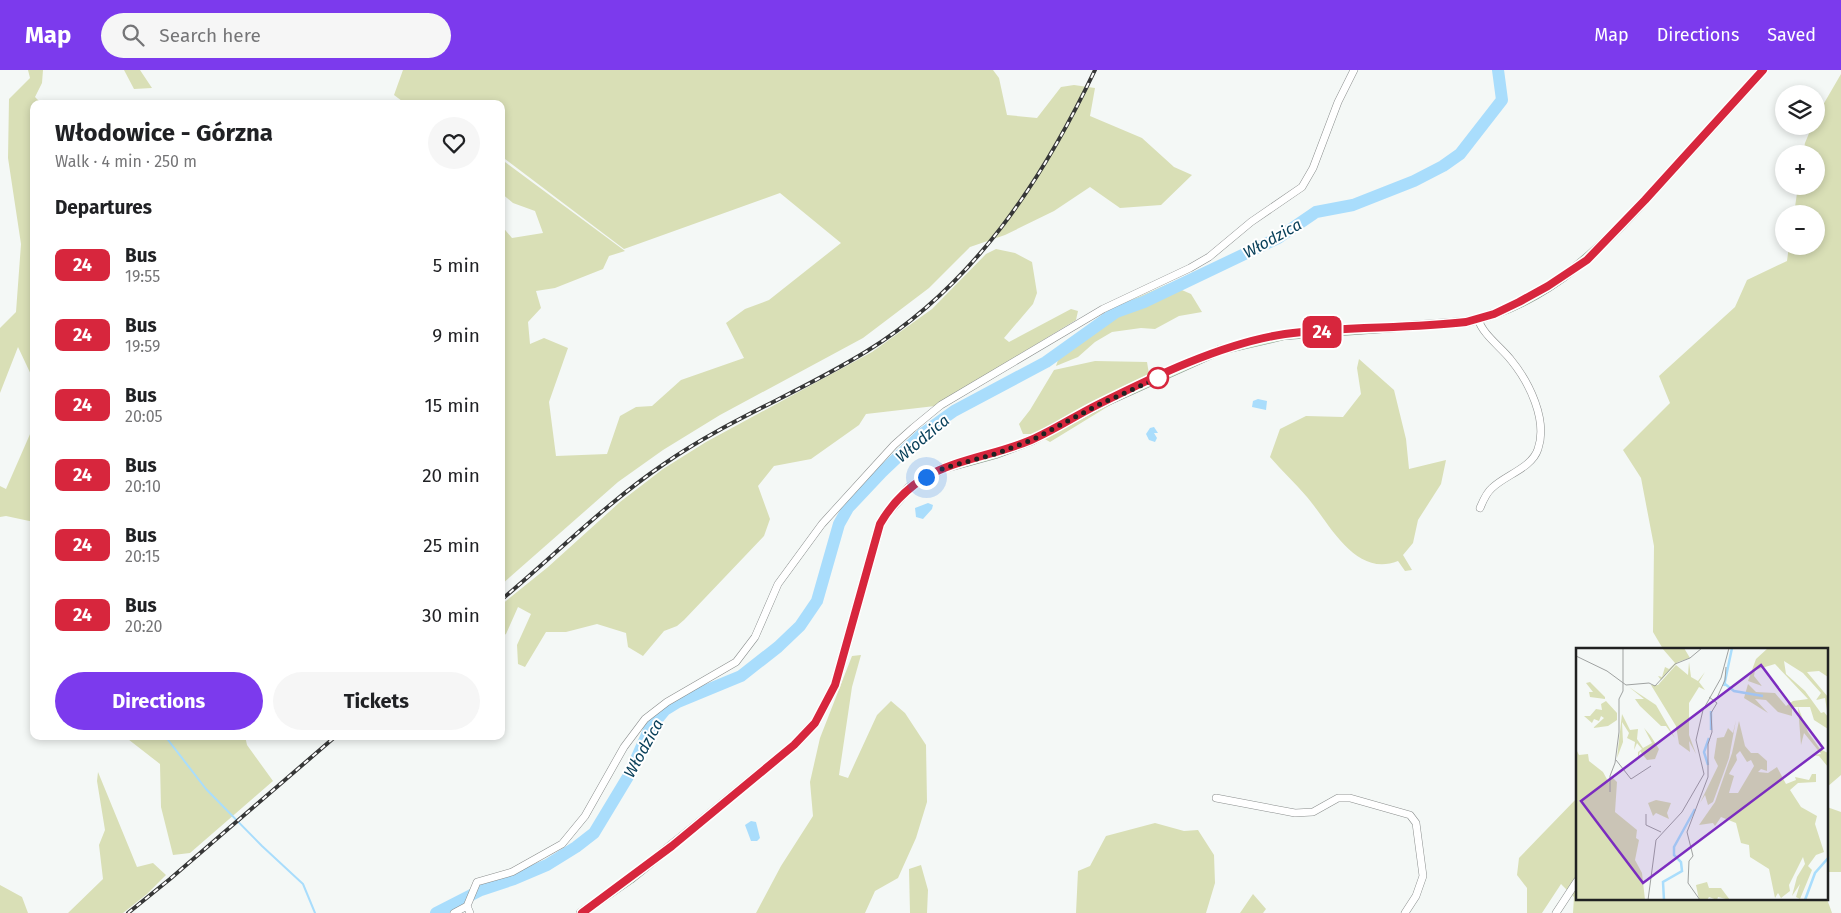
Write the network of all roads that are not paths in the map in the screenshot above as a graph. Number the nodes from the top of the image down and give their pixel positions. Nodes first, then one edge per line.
1 (1354, 70) edge
2 (1763, 70) edge
3 (1478, 319) junction
4 (1480, 508) dead end
5 (1216, 798) dead end
6 (1576, 883) edge
7 (469, 907) edge
8 (454, 913) edge
9 (582, 913) edge
10 (1405, 913) edge
11 (1556, 913) edge

1 - 7 street
2 - 3 street
3 - 4 street
3 - 9 street
5 - 10 street
6 - 11 street
7 - 8 street

